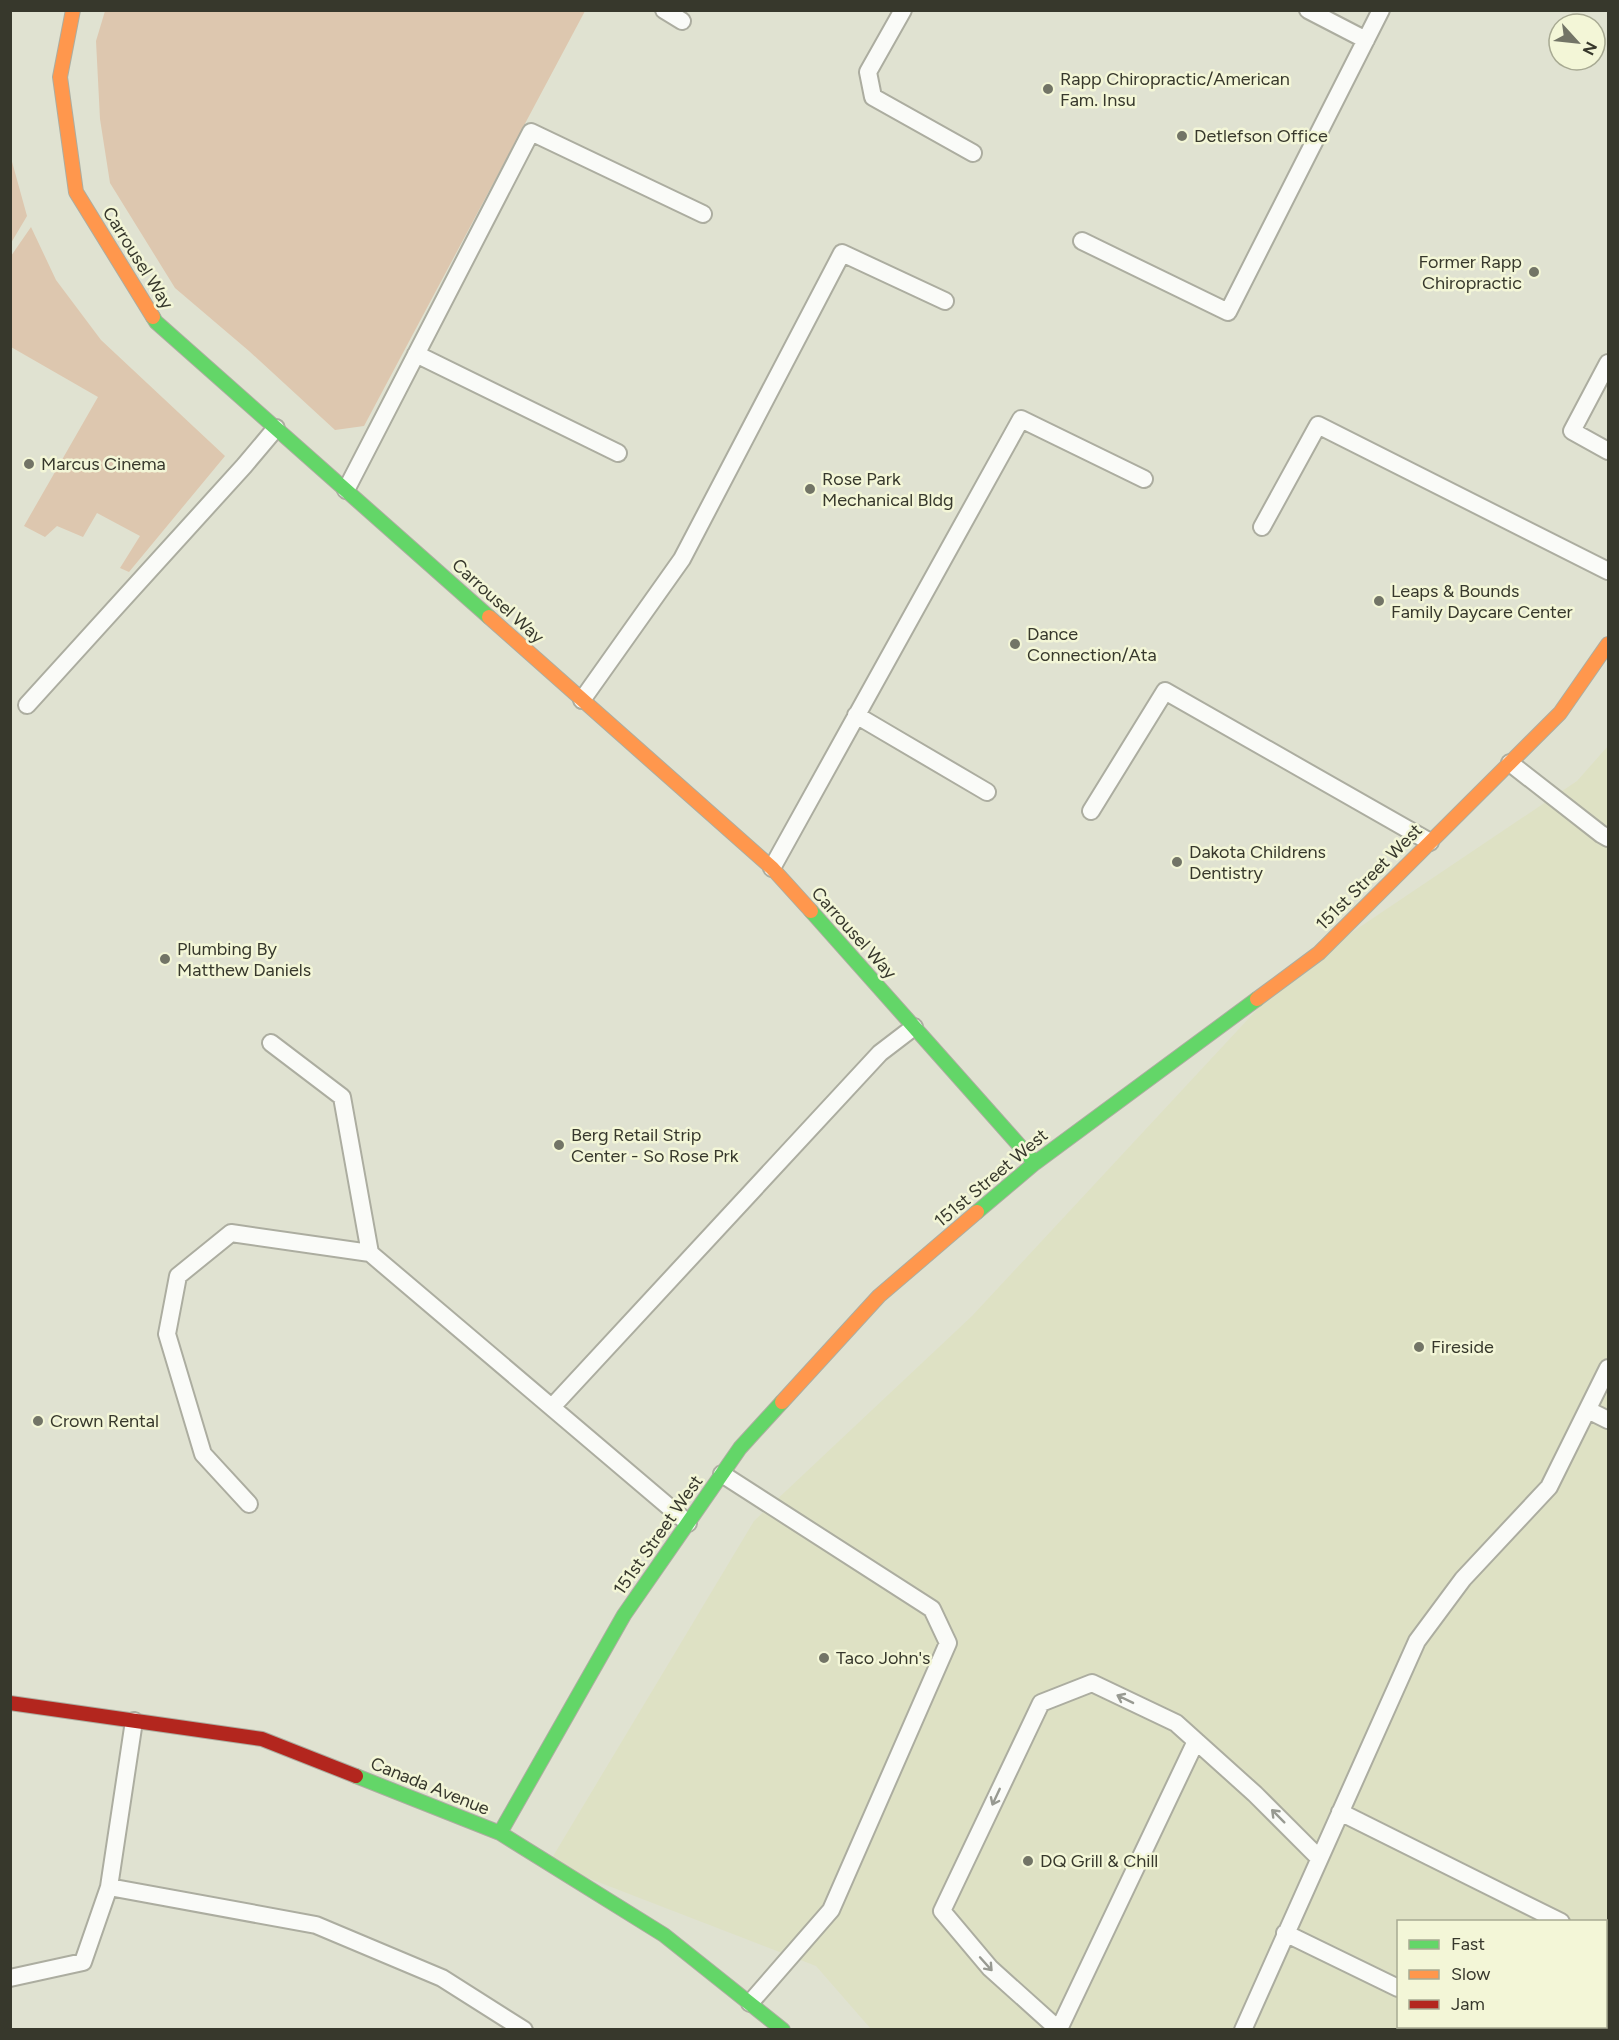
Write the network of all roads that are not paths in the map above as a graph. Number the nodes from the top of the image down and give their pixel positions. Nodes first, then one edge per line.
1 (73, 10) edge
2 (664, 10) edge
3 (903, 10) edge
4 (1308, 10) edge
5 (1381, 10) edge
6 (682, 21) dead end
7 (1366, 40) junction
8 (972, 153) dead end
9 (703, 214) dead end
10 (1082, 241) dead end
11 (945, 301) dead end
12 (416, 354) junction
13 (1608, 363) edge
14 (276, 428) junction
15 (1608, 451) edge
16 (618, 453) dead end
17 (1144, 479) dead end
18 (346, 490) junction
19 (1262, 527) dead end
20 (1608, 571) edge
21 (1608, 644) edge
22 (582, 700) junction
23 (27, 705) dead end
24 (856, 715) junction
25 (1510, 763) junction
26 (987, 792) dead end
27 (1091, 811) dead end
28 (1608, 838) edge
29 (1430, 842) junction
30 (772, 868) junction
31 (914, 1027) junction
32 (271, 1043) dead end
33 (1035, 1163) junction
34 (370, 1253) junction
35 (1608, 1368) edge
36 (552, 1407) junction
37 (1588, 1410) junction
38 (1608, 1420) edge
39 (722, 1474) junction
40 (249, 1504) dead end
41 (688, 1523) junction
42 (10, 1704) edge
43 (134, 1721) junction
44 (1196, 1741) junction
45 (1340, 1812) junction
46 (501, 1833) junction
47 (1319, 1858) junction
48 (109, 1887) junction
49 (1557, 1920) edge
50 (1285, 1933) junction
51 (10, 1978) edge
52 (1397, 1988) edge
53 (750, 2003) junction
54 (778, 2028) edge
55 (1059, 2029) edge
56 (524, 2030) edge
57 (1243, 2030) edge

1 - 14 street, Carrousel Way
2 - 6 lane
3 - 8 lane
4 - 7 lane
5 - 7 lane
7 - 10 lane
9 - 12 lane
11 - 22 lane
12 - 16 lane
12 - 18 lane
13 - 15 lane
14 - 18 street, Carrousel Way
14 - 23 lane
17 - 24 lane
18 - 22 street, Carrousel Way
19 - 20 lane
21 - 25 street, 151st Street West
22 - 30 street, Carrousel Way
24 - 26 lane
24 - 30 lane
25 - 28 lane
25 - 29 street, 151st Street West
27 - 29 lane
29 - 33 street, 151st Street West
30 - 31 street, Carrousel Way
31 - 33 street, Carrousel Way
31 - 36 lane
32 - 34 lane
33 - 39 street, 151st Street West
34 - 36 lane
34 - 40 lane
35 - 37 lane
36 - 41 lane
37 - 38 lane
37 - 45 lane
39 - 41 street, 151st Street West
39 - 53 lane
41 - 46 street, 151st Street West
42 - 43 street, Canada Avenue
43 - 46 street, Canada Avenue
43 - 48 lane
47 -> 44 lane
44 - 55 lane
44 -> 55 lane
45 - 47 lane
45 - 49 lane
46 - 53 street, Canada Avenue
47 - 50 lane
48 - 51 lane
48 - 56 lane
50 - 52 lane
50 - 57 lane
53 - 54 street, Canada Avenue

